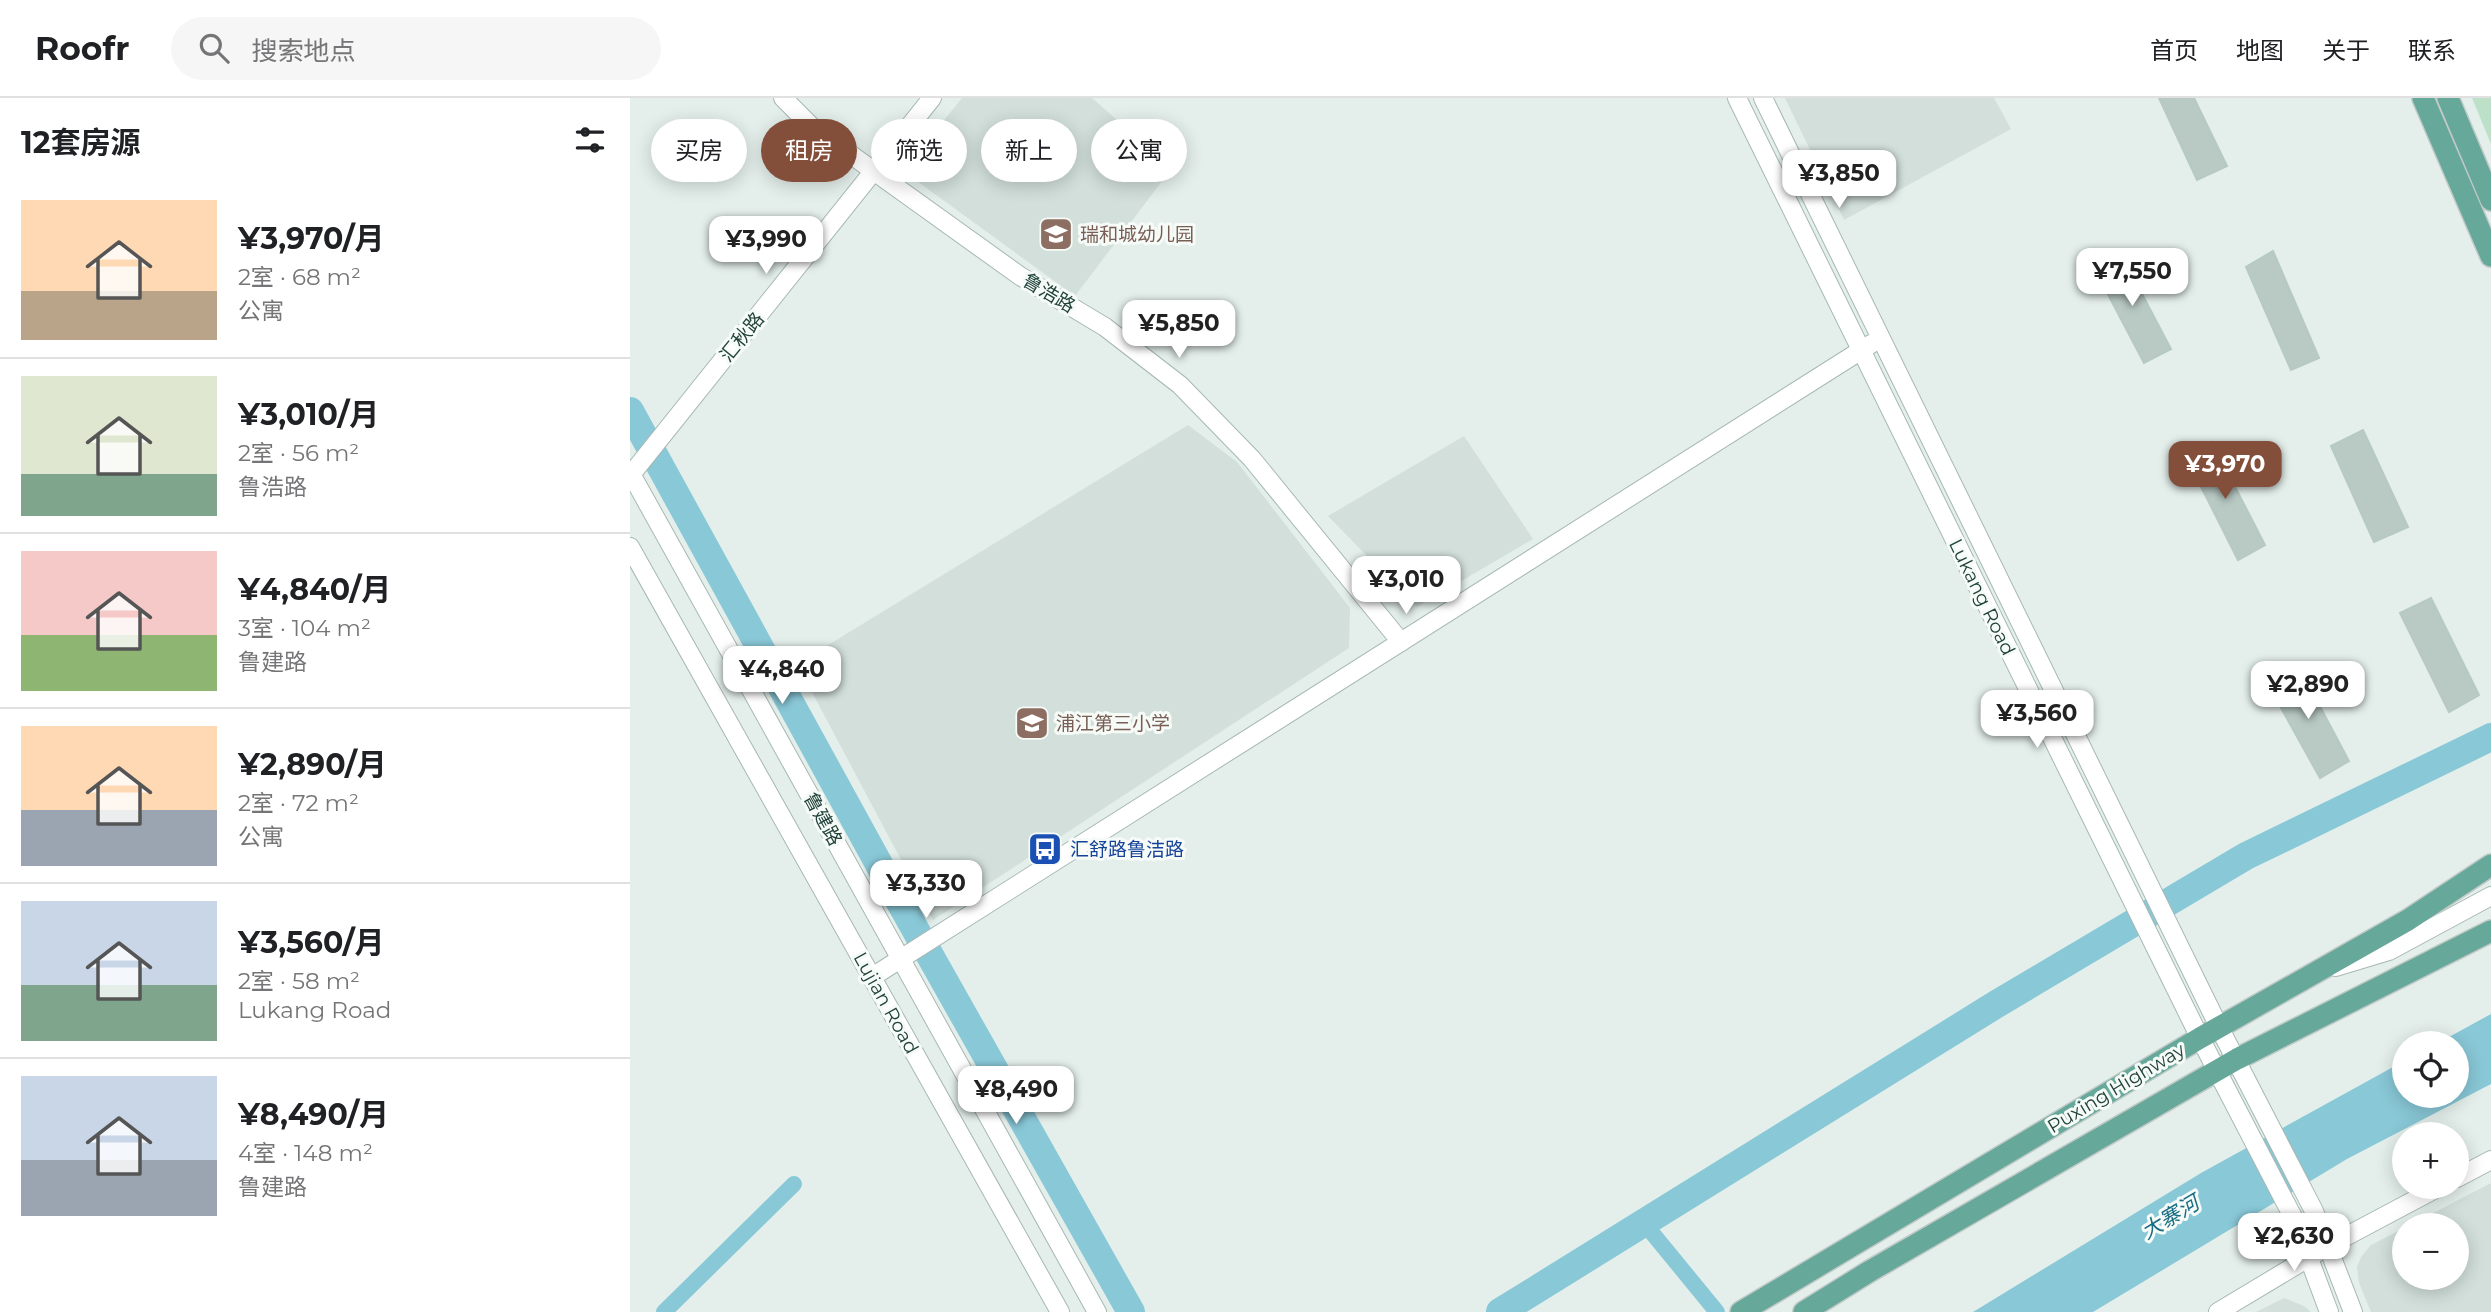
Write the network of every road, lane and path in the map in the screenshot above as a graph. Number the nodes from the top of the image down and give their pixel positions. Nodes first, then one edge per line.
1 (783, 98) edge
2 (932, 98) edge
3 (1737, 98) edge
4 (1763, 98) edge
5 (2423, 98) edge
6 (2448, 98) edge
7 (915, 119) edge
8 (871, 168) edge
9 (871, 174) edge
10 (891, 182) edge
11 (2491, 200) edge
12 (2491, 256) edge
13 (1881, 339) junction
14 (1861, 350) junction
15 (631, 474) edge
16 (630, 547) edge
17 (1401, 642) junction
18 (2491, 865) edge
19 (2491, 896) edge
20 (2491, 931) edge
21 (901, 959) junction
22 (2320, 972) junction
23 (872, 977) junction
24 (2219, 1027) junction
25 (2200, 1038) junction
26 (2237, 1059) junction
27 (2218, 1071) junction
28 (2491, 1160) edge
29 (2469, 1172) edge
30 (2417, 1199) edge
31 (2328, 1246) junction
32 (2309, 1257) junction
33 (1745, 1310) edge
34 (1060, 1312) edge
35 (1097, 1312) edge
36 (1804, 1312) edge
37 (2218, 1312) edge
38 (2329, 1312) edge
39 (2353, 1312) edge

1 - 8 street, 鲁浩路
2 - 7 street, 汇秋路
3 - 14 street, Lukang Road
4 - 13 street, Lukang Road
5 - 12 main road
6 - 11 main road
9 - 15 street, 汇秋路
10 - 17 street, 鲁浩路
13 - 14 street
13 - 24 street, Lukang Road
14 - 17 street
14 - 25 street, Lukang Road
15 - 21 street, 鲁建路
16 - 23 street, Lujian Road
17 - 21 street
18 - 22 main road, Puxing Highway
19 - 22 street
20 - 26 main road, Puxing Highway
21 - 23 street
21 - 35 street, 鲁建路
22 - 24 main road, Puxing Highway
23 - 34 street, Lujian Road
24 - 25 main road, Puxing Highway
24 - 26 street, Lukang Road
25 - 27 street, Lukang Road
25 - 33 main road, Puxing Highway
26 - 27 main road, Puxing Highway
26 - 31 street, Lukang Road
27 - 32 street, Lukang Road
27 - 36 main road, Puxing Highway
28 - 29 street
30 - 31 street
31 - 32 street
31 - 39 street
32 - 37 street
32 - 38 street

